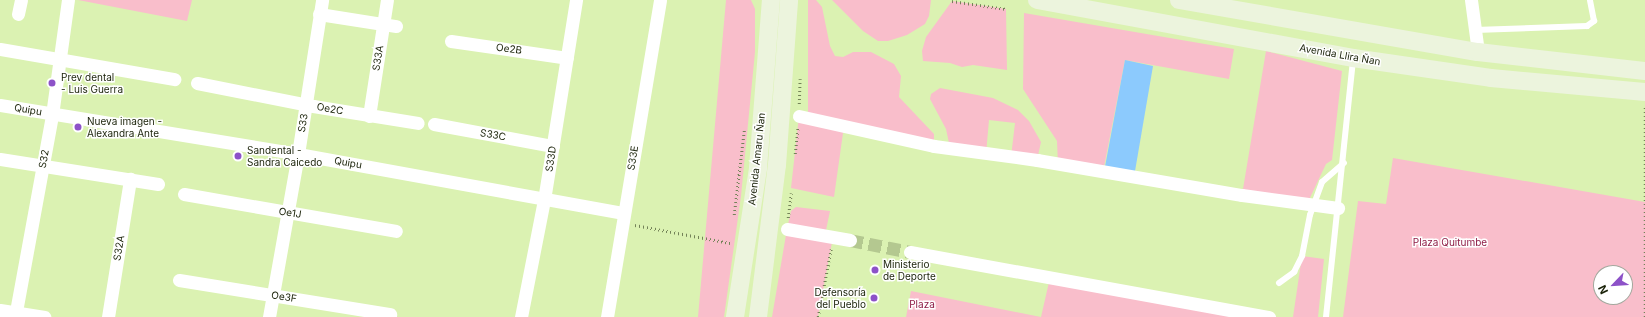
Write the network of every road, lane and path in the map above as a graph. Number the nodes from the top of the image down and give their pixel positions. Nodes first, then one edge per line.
1 (21, 0) edge
2 (68, 0) edge
3 (322, 0) edge
4 (387, 0) edge
5 (576, 0) edge
6 (660, 0) edge
7 (771, 0) edge
8 (788, 0) edge
9 (1037, 0) edge
10 (1179, 0) edge
11 (1471, 0) edge
12 (1590, 0) edge
13 (952, 1) edge
14 (1228, 4) edge
15 (1006, 9) dead end
16 (18, 14) dead end
17 (319, 14) junction
18 (390, 25) junction
19 (1475, 30) junction
20 (451, 41) dead end
21 (0, 49) edge
22 (1478, 52) junction
23 (567, 58) junction
24 (1353, 58) junction
25 (59, 59) junction
26 (1645, 71) edge
27 (174, 79) dead end
28 (197, 83) dead end
29 (1645, 92) edge
30 (1645, 97) edge
31 (306, 105) junction
32 (0, 106) edge
33 (52, 114) junction
34 (369, 116) junction
35 (799, 116) dead end
36 (745, 122) dead end
37 (418, 123) dead end
38 (434, 124) dead end
39 (553, 146) junction
40 (298, 154) junction
41 (0, 158) edge
42 (1344, 163) junction
43 (43, 165) junction
44 (130, 179) junction
45 (158, 184) dead end
46 (184, 194) dead end
47 (544, 200) junction
48 (1314, 205) junction
49 (1338, 208) junction
50 (287, 212) junction
51 (623, 218) junction
52 (733, 222) dead end
53 (787, 229) dead end
54 (396, 231) dead end
55 (731, 236) dead end
56 (833, 237) junction
57 (850, 240) tunnel mouth
58 (730, 244) junction
59 (729, 251) dead end
60 (910, 252) tunnel mouth
61 (179, 280) dead end
62 (1279, 283) dead end
63 (273, 295) junction
64 (0, 310) edge
65 (15, 314) edge
66 (390, 314) dead end
67 (44, 317) edge
68 (108, 317) edge
69 (269, 317) edge
70 (520, 317) edge
71 (607, 317) edge
72 (735, 317) edge
73 (758, 317) edge
74 (818, 317) edge
75 (1269, 317) edge
76 (1326, 317) edge
77 (1645, 317) edge

1 - 16 street
2 - 25 street, S32
3 - 17 street, S33
4 - 18 street, S33A
5 - 23 street, S33D
6 - 51 street, S33E
7 - 72 street, Avenida Amaru Ñan
8 - 73 street, Avenida Amaru Ñan
9 - 24 street, Avenida Llira Ñan
10 - 14 street
11 - 19 street
12 - 19 lane
13 - 15 path
14 - 22 street
17 - 18 street
17 - 31 street, S33
18 - 34 street, S33A
19 - 22 street
20 - 23 street, Oe2B
21 - 25 street
22 - 26 street
23 - 39 street, S33D
24 - 29 street, Avenida Llira Ñan
24 - 42 lane
25 - 27 street
25 - 33 street, S32
28 - 31 street, Oe2C
30 - 77 path
31 - 34 street, Oe2C
31 - 40 street, S33
32 - 33 street, Quipu
33 - 40 street, Quipu
33 - 43 street, S32
34 - 37 street, Oe2C
35 - 48 street
36 - 52 path
38 - 39 street, S33C
39 - 47 street, S33D
40 - 47 street, Quipu
40 - 50 street, S33
41 - 43 street
42 - 48 lane
42 - 49 lane
43 - 44 street
43 - 65 street, S32
44 - 45 street
44 - 68 street, S32A
46 - 50 street, Oe1J
47 - 51 street, Quipu
47 - 70 street, S33D
48 - 49 street
48 - 62 lane
49 - 76 lane
50 - 54 street, Oe1J
50 - 63 street, S33
51 - 58 path
51 - 71 street, S33E
53 - 56 street
55 - 58 path
56 - 57 street
56 - 74 path
58 - 59 path
60 - 75 street
61 - 63 street, Oe3F
63 - 66 street, Oe3F
63 - 69 street, S33
64 - 65 street
65 - 67 street

